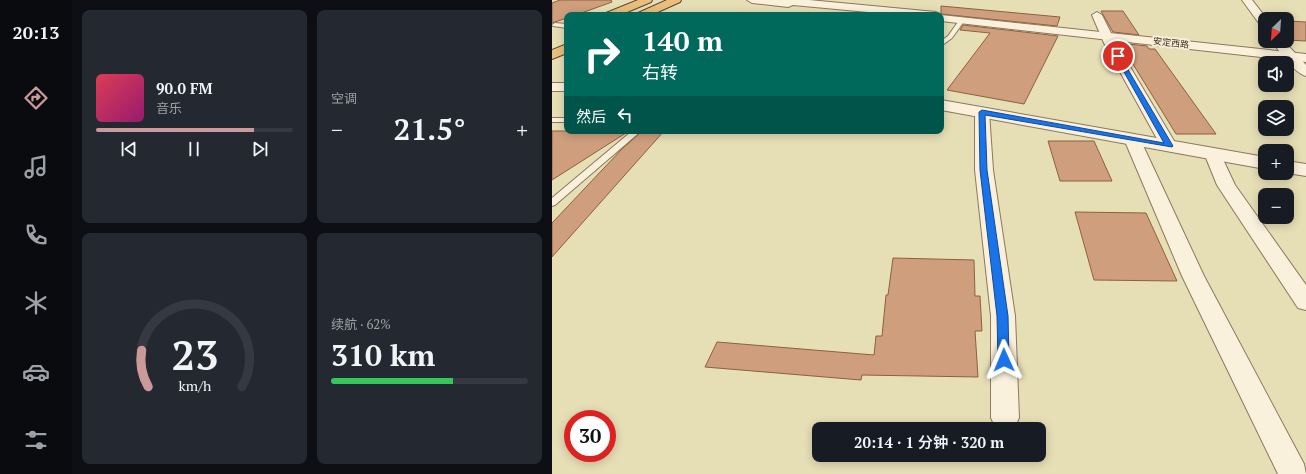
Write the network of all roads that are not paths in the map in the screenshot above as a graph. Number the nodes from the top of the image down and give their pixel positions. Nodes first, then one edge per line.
1 (647, 0) edge
2 (676, 0) edge
3 (752, 0) edge
4 (774, 0) edge
5 (1247, 0) edge
6 (617, 12) edge
7 (649, 12) edge
8 (880, 12) edge
9 (904, 12) edge
10 (1096, 15) dead end
11 (1258, 15) edge
12 (944, 17) edge
13 (944, 17) edge
14 (962, 20) junction
15 (1106, 35) junction
16 (944, 42) edge
17 (1283, 48) edge
18 (564, 49) edge
19 (1288, 54) junction
20 (552, 55) edge
21 (1306, 56) edge
22 (1306, 72) edge
23 (552, 87) edge
24 (564, 87) edge
25 (944, 106) edge
26 (982, 112) junction
27 (552, 120) edge
28 (564, 120) edge
29 (633, 134) edge
30 (1132, 139) junction
31 (1169, 146) junction
32 (1212, 153) junction
33 (1258, 162) edge
34 (1294, 168) edge
35 (1306, 170) edge
36 (556, 196) edge
37 (552, 203) edge
38 (1306, 302) edge
39 (1005, 418) dead end
40 (1293, 474) edge

1 - 6 highway
2 - 7 highway
3 - 8 street
4 - 9 street
5 - 11 street
10 - 15 street
12 - 15 street, 安定西路
13 - 14 street, 安定西路
14 - 15 street, 安定西路
14 - 16 lane
15 - 19 street, 安定西路
15 - 31 street
17 - 19 street
18 - 20 highway
19 - 21 street, 安定西路
19 - 22 street
23 - 24 street
25 - 26 street
26 - 30 street
26 - 39 street
27 - 28 lane
29 - 36 lane
30 - 31 street
30 - 40 street
31 - 32 street
32 - 33 street
32 - 38 street
34 - 35 street
36 - 37 lane

